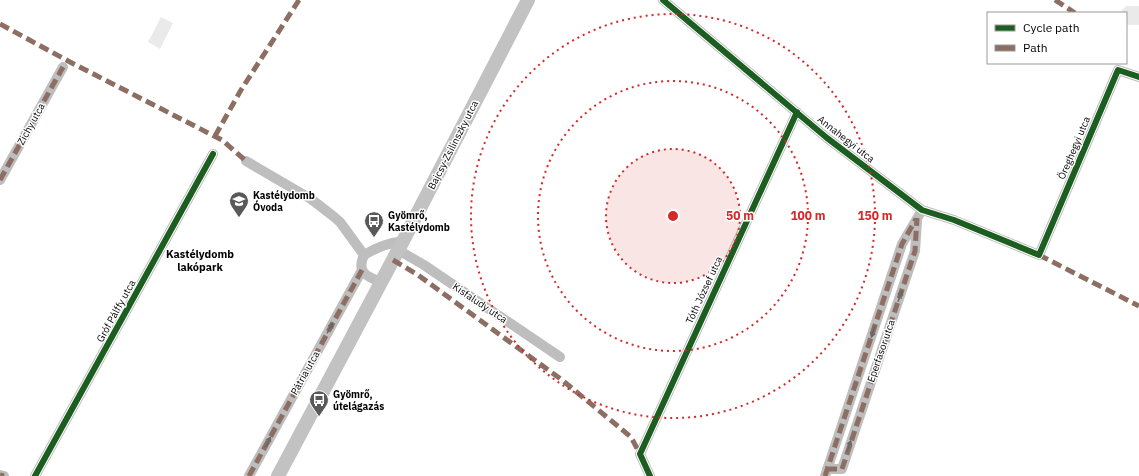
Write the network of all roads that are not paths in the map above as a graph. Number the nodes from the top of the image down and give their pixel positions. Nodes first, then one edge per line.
1 (528, 0) edge
2 (663, 0) edge
3 (63, 68) dead end
4 (1139, 77) edge
5 (797, 112) junction
6 (213, 154) dead end
7 (246, 161) dead end
8 (0, 180) edge
9 (920, 214) junction
10 (400, 246) junction
11 (364, 255) junction
12 (1040, 255) joint
13 (362, 270) junction
14 (379, 285) junction
15 (560, 357) dead end
16 (826, 473) edge
17 (0, 475) edge
18 (4, 476) edge
19 (35, 476) edge
20 (249, 476) edge
21 (278, 476) edge
22 (650, 476) edge

1 - 10 main road, Bajcsy-Zsilinszky utca
2 - 5 street, Annahegyi utca
3 - 8 street, Zichy utca
4 - 12 street, Öreghegyi utca
5 - 9 street, Annahegyi utca
5 - 22 street, Tóth József utca
6 - 19 street, Gróf Pálffy utca
7 - 11 street
9 - 12 street, Annahegyi utca
9 -> 16 street, Eperfasor utca
16 -> 9 street, Eperfasor utca
10 - 11 street
10 - 14 main road, Bajcsy-Zsilinszky utca
10 - 15 street, Kisfaludy utca
11 - 13 street
13 - 14 street
20 -> 13 street, Pátria utca
14 - 21 main road, Bajcsy-Zsilinszky utca
17 - 18 street

